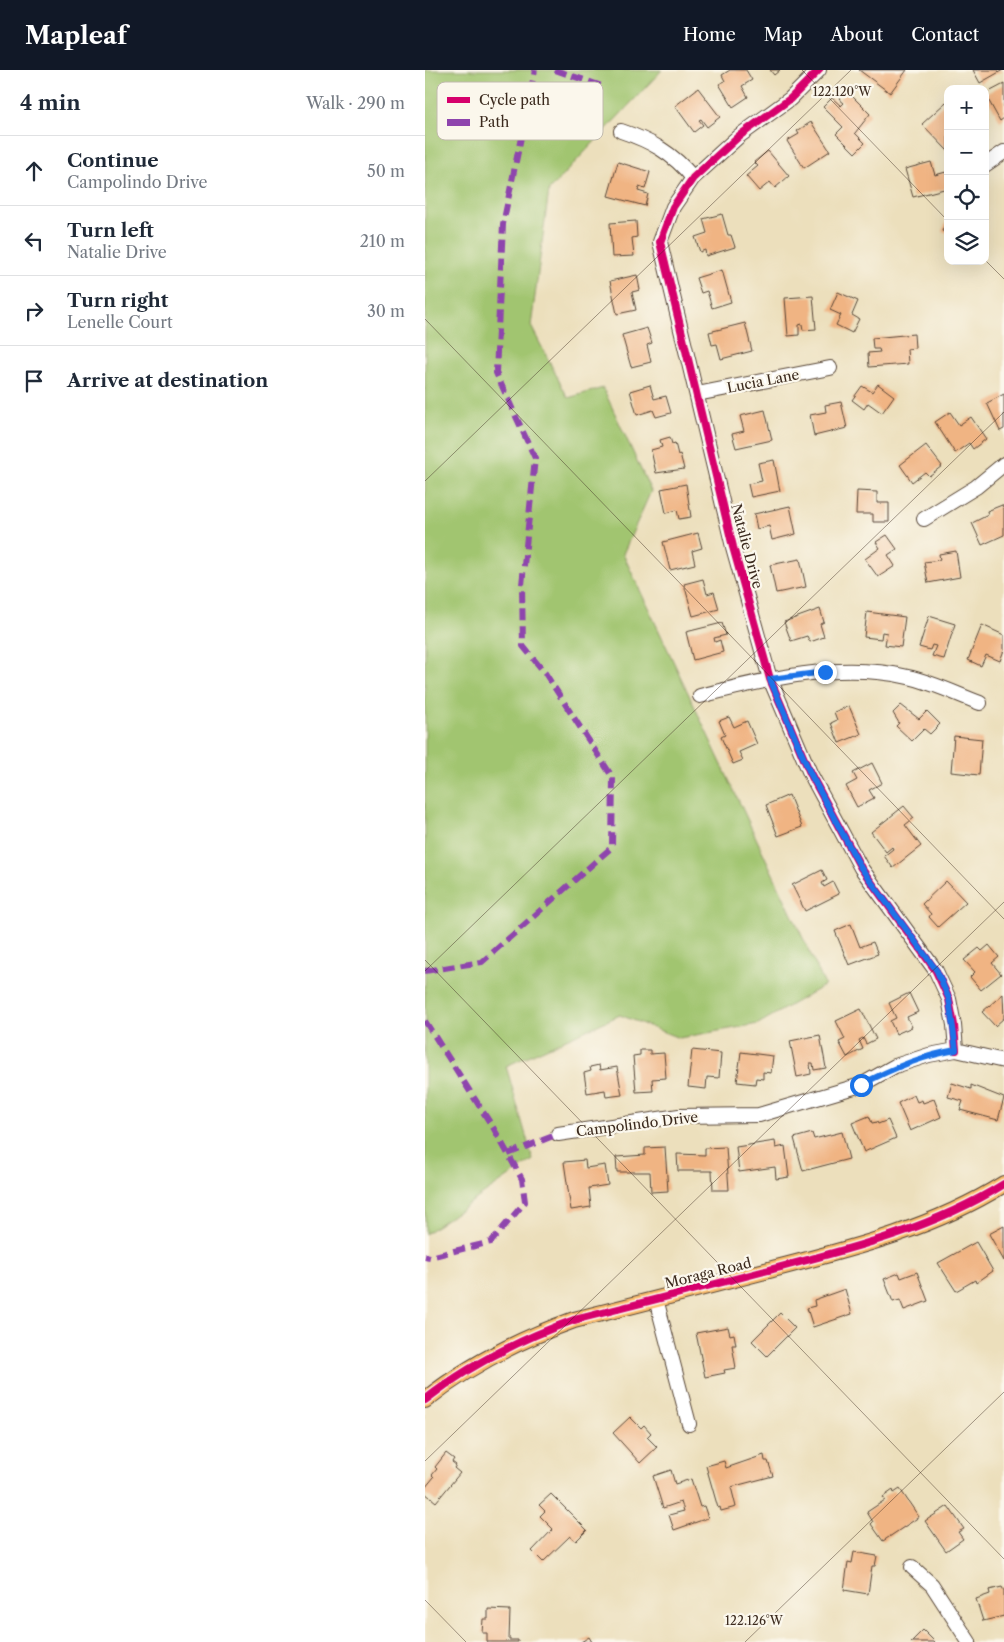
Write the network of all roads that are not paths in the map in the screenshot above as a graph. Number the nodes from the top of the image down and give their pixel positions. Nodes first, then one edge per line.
1 (819, 70) edge
2 (621, 132) dead end
3 (1004, 152) edge
4 (989, 162) edge
5 (693, 178) junction
6 (829, 368) dead end
7 (697, 394) junction
8 (1004, 464) edge
9 (924, 519) dead end
10 (770, 679) junction
11 (700, 696) dead end
12 (980, 703) dead end
13 (956, 1050) junction
14 (1004, 1061) edge
15 (558, 1134) dead end
16 (1004, 1184) edge
17 (656, 1299) junction
18 (425, 1400) edge
19 (689, 1424) dead end
20 (912, 1567) dead end
21 (969, 1642) edge

1 - 5 street, Natalie Drive
2 - 5 street
3 - 4 street
5 - 7 street, Natalie Drive
6 - 7 street, Lucia Lane
7 - 10 street, Natalie Drive
8 - 9 street
10 - 11 street
10 - 12 street
10 - 13 street, Natalie Drive
13 - 14 street, Campolindo Drive
13 - 15 street, Campolindo Drive
16 - 17 main road, Moraga Road
17 - 18 main road, Moraga Road
17 - 19 street
20 - 21 street

